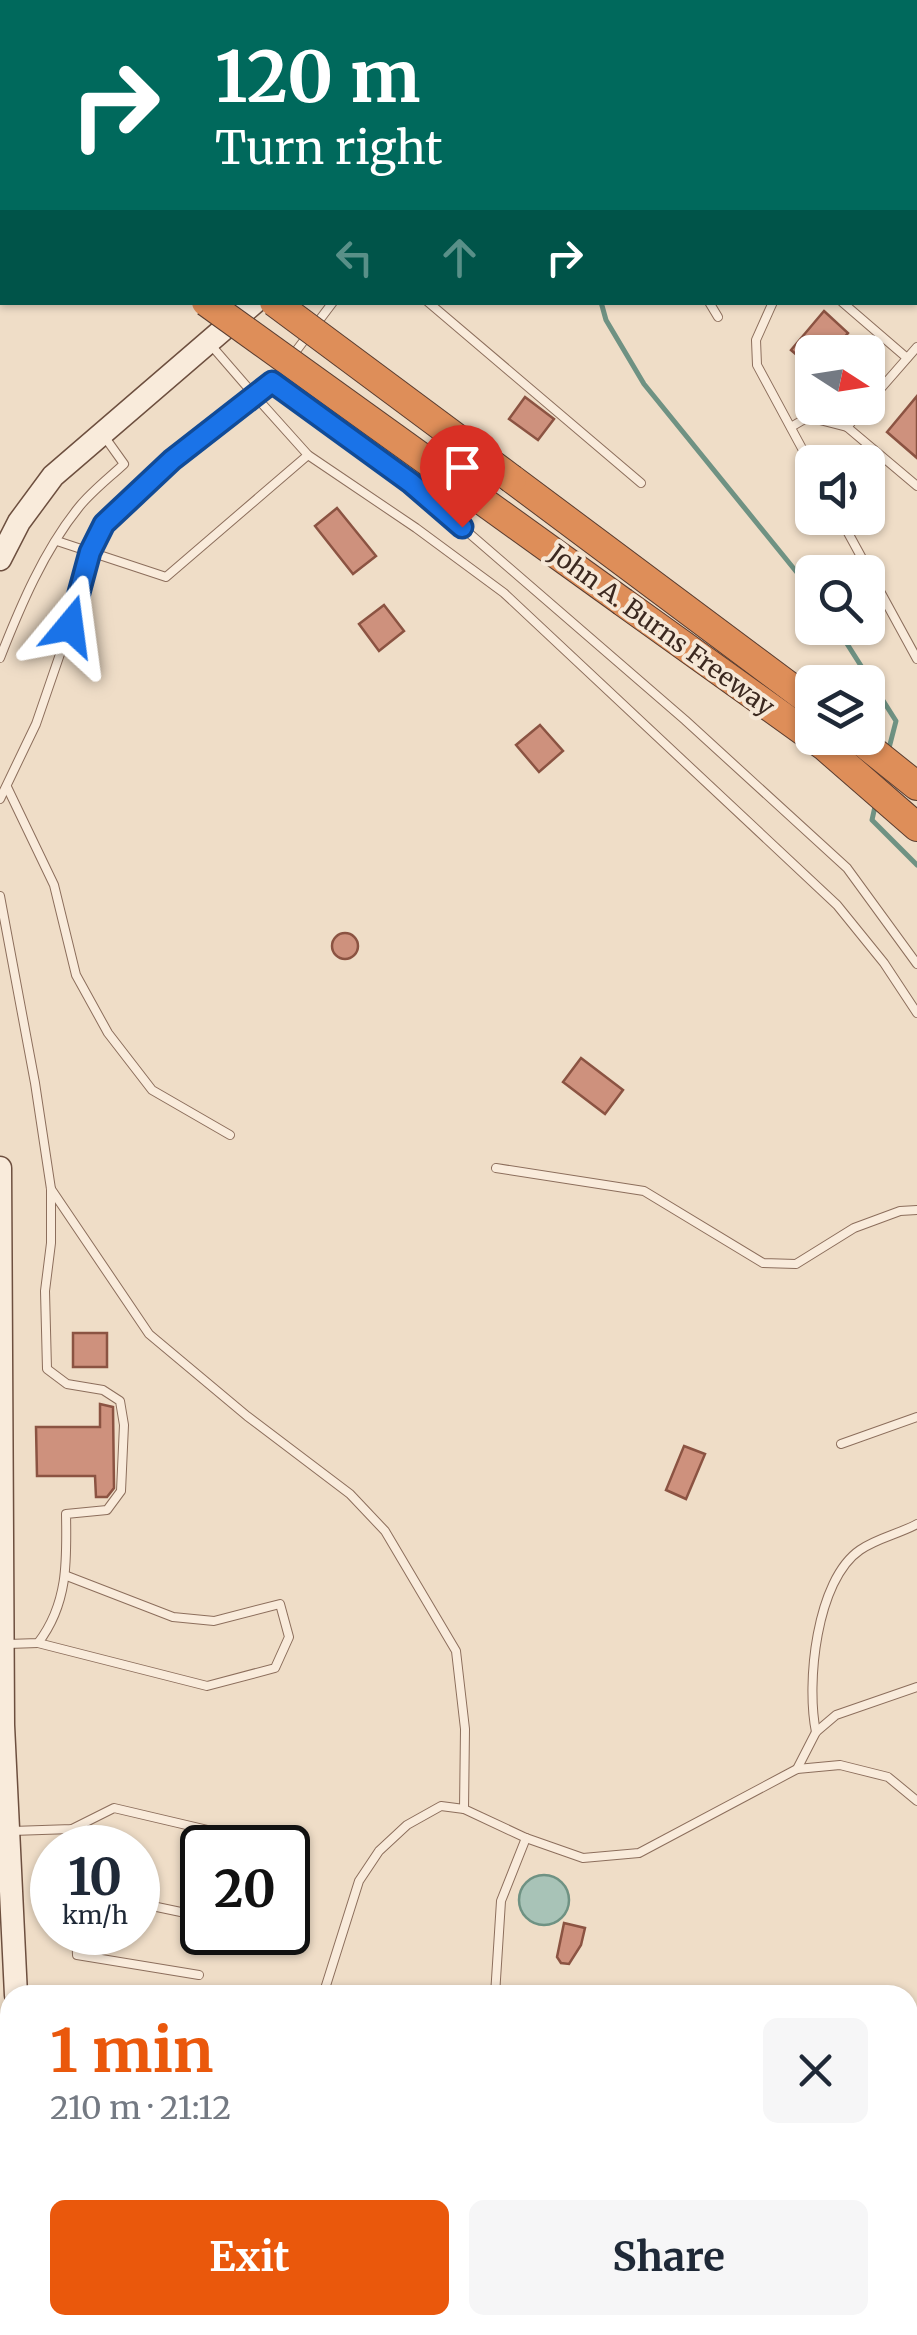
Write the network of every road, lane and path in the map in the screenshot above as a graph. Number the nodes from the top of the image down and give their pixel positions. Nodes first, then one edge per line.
1 (210, 305) edge
2 (251, 305) edge
3 (278, 305) edge
4 (331, 305) edge
5 (432, 305) edge
6 (711, 305) edge
7 (771, 305) edge
8 (845, 305) edge
9 (718, 317) dead end
10 (208, 342) junction
11 (917, 347) edge
12 (907, 358) junction
13 (272, 382) junction
14 (885, 384) edge
15 (256, 396) junction
16 (791, 427) junction
17 (847, 427) joint
18 (102, 432) junction
19 (800, 445) edge
20 (308, 455) junction
21 (641, 483) dead end
22 (917, 486) edge
23 (849, 535) edge
24 (57, 541) junction
25 (90, 552) junction
26 (0, 559) edge
27 (0, 658) edge
28 (917, 660) edge
29 (795, 690) edge
30 (878, 755) edge
31 (917, 786) edge
32 (6, 788) junction
33 (0, 799) edge
34 (917, 827) edge
35 (0, 896) edge
36 (917, 964) edge
37 (917, 1013) edge
38 (230, 1134) dead end
39 (0, 1168) edge
40 (496, 1168) dead end
41 (50, 1189) junction
42 (917, 1210) edge
43 (1, 1338) edge
44 (917, 1417) edge
45 (841, 1444) dead end
46 (917, 1524) edge
47 (67, 1576) junction
48 (38, 1643) junction
49 (4, 1644) junction
50 (917, 1687) edge
51 (816, 1732) junction
52 (797, 1769) junction
53 (917, 1801) edge
54 (464, 1808) junction
55 (78, 1825) edge
56 (188, 1825) edge
57 (30, 1831) edge
58 (7, 1832) junction
59 (526, 1838) junction
60 (6, 1920) edge
61 (77, 1955) edge
62 (199, 1975) dead end
63 (15, 1985) edge
64 (325, 1985) edge
65 (496, 1985) edge

1 - 34 highway, John A. Burns Freeway, bridge
2 - 10 street
3 - 29 highway, John A. Burns Freeway, bridge
4 - 13 lane
5 - 21 lane
6 - 9 lane
7 - 16 lane
8 - 12 lane
10 - 15 lane
10 - 18 street
11 - 12 lane
12 - 14 lane
13 - 15 lane
13 - 36 lane
15 - 20 lane
15 - 25 lane
16 - 17 lane
16 - 19 lane
17 - 22 lane
18 - 24 lane
18 - 26 street
20 - 25 lane
20 - 37 lane
23 - 28 lane
24 - 25 lane
24 - 27 lane
25 - 32 lane
30 - 31 highway
32 - 33 lane
32 - 38 lane
35 - 41 lane
39 - 43 street
40 - 42 lane
41 - 47 lane
41 - 54 lane
43 - 49 street
44 - 45 lane
46 - 51 lane
47 - 48 lane
47 - 48 lane
48 - 49 lane
49 - 58 street
50 - 51 lane
51 - 52 lane
52 - 53 lane
52 - 59 lane
54 - 59 lane
54 - 64 lane
55 - 56 lane
57 - 58 lane
58 - 60 street
59 - 65 lane
60 - 63 street
61 - 62 lane

